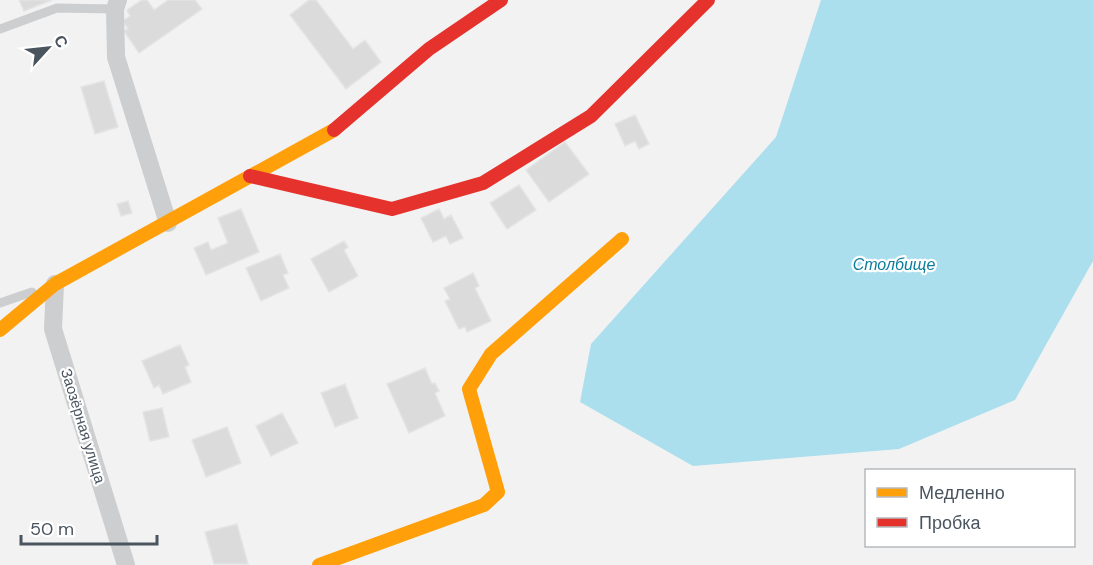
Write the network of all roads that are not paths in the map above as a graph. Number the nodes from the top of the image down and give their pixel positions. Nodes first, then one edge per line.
1 (501, 0) edge
2 (708, 0) edge
3 (117, 4) edge
4 (0, 29) edge
5 (250, 176) junction
6 (168, 223) junction
7 (622, 239) dead end
8 (55, 284) junction
9 (0, 303) edge
10 (0, 330) edge
11 (126, 565) edge
12 (319, 565) edge

1 - 5 street
2 - 5 street
3 - 4 lane
3 - 6 street
5 - 6 street
6 - 8 street
7 - 12 street
8 - 9 lane
8 - 10 street
8 - 11 street, Заозёрная улица

